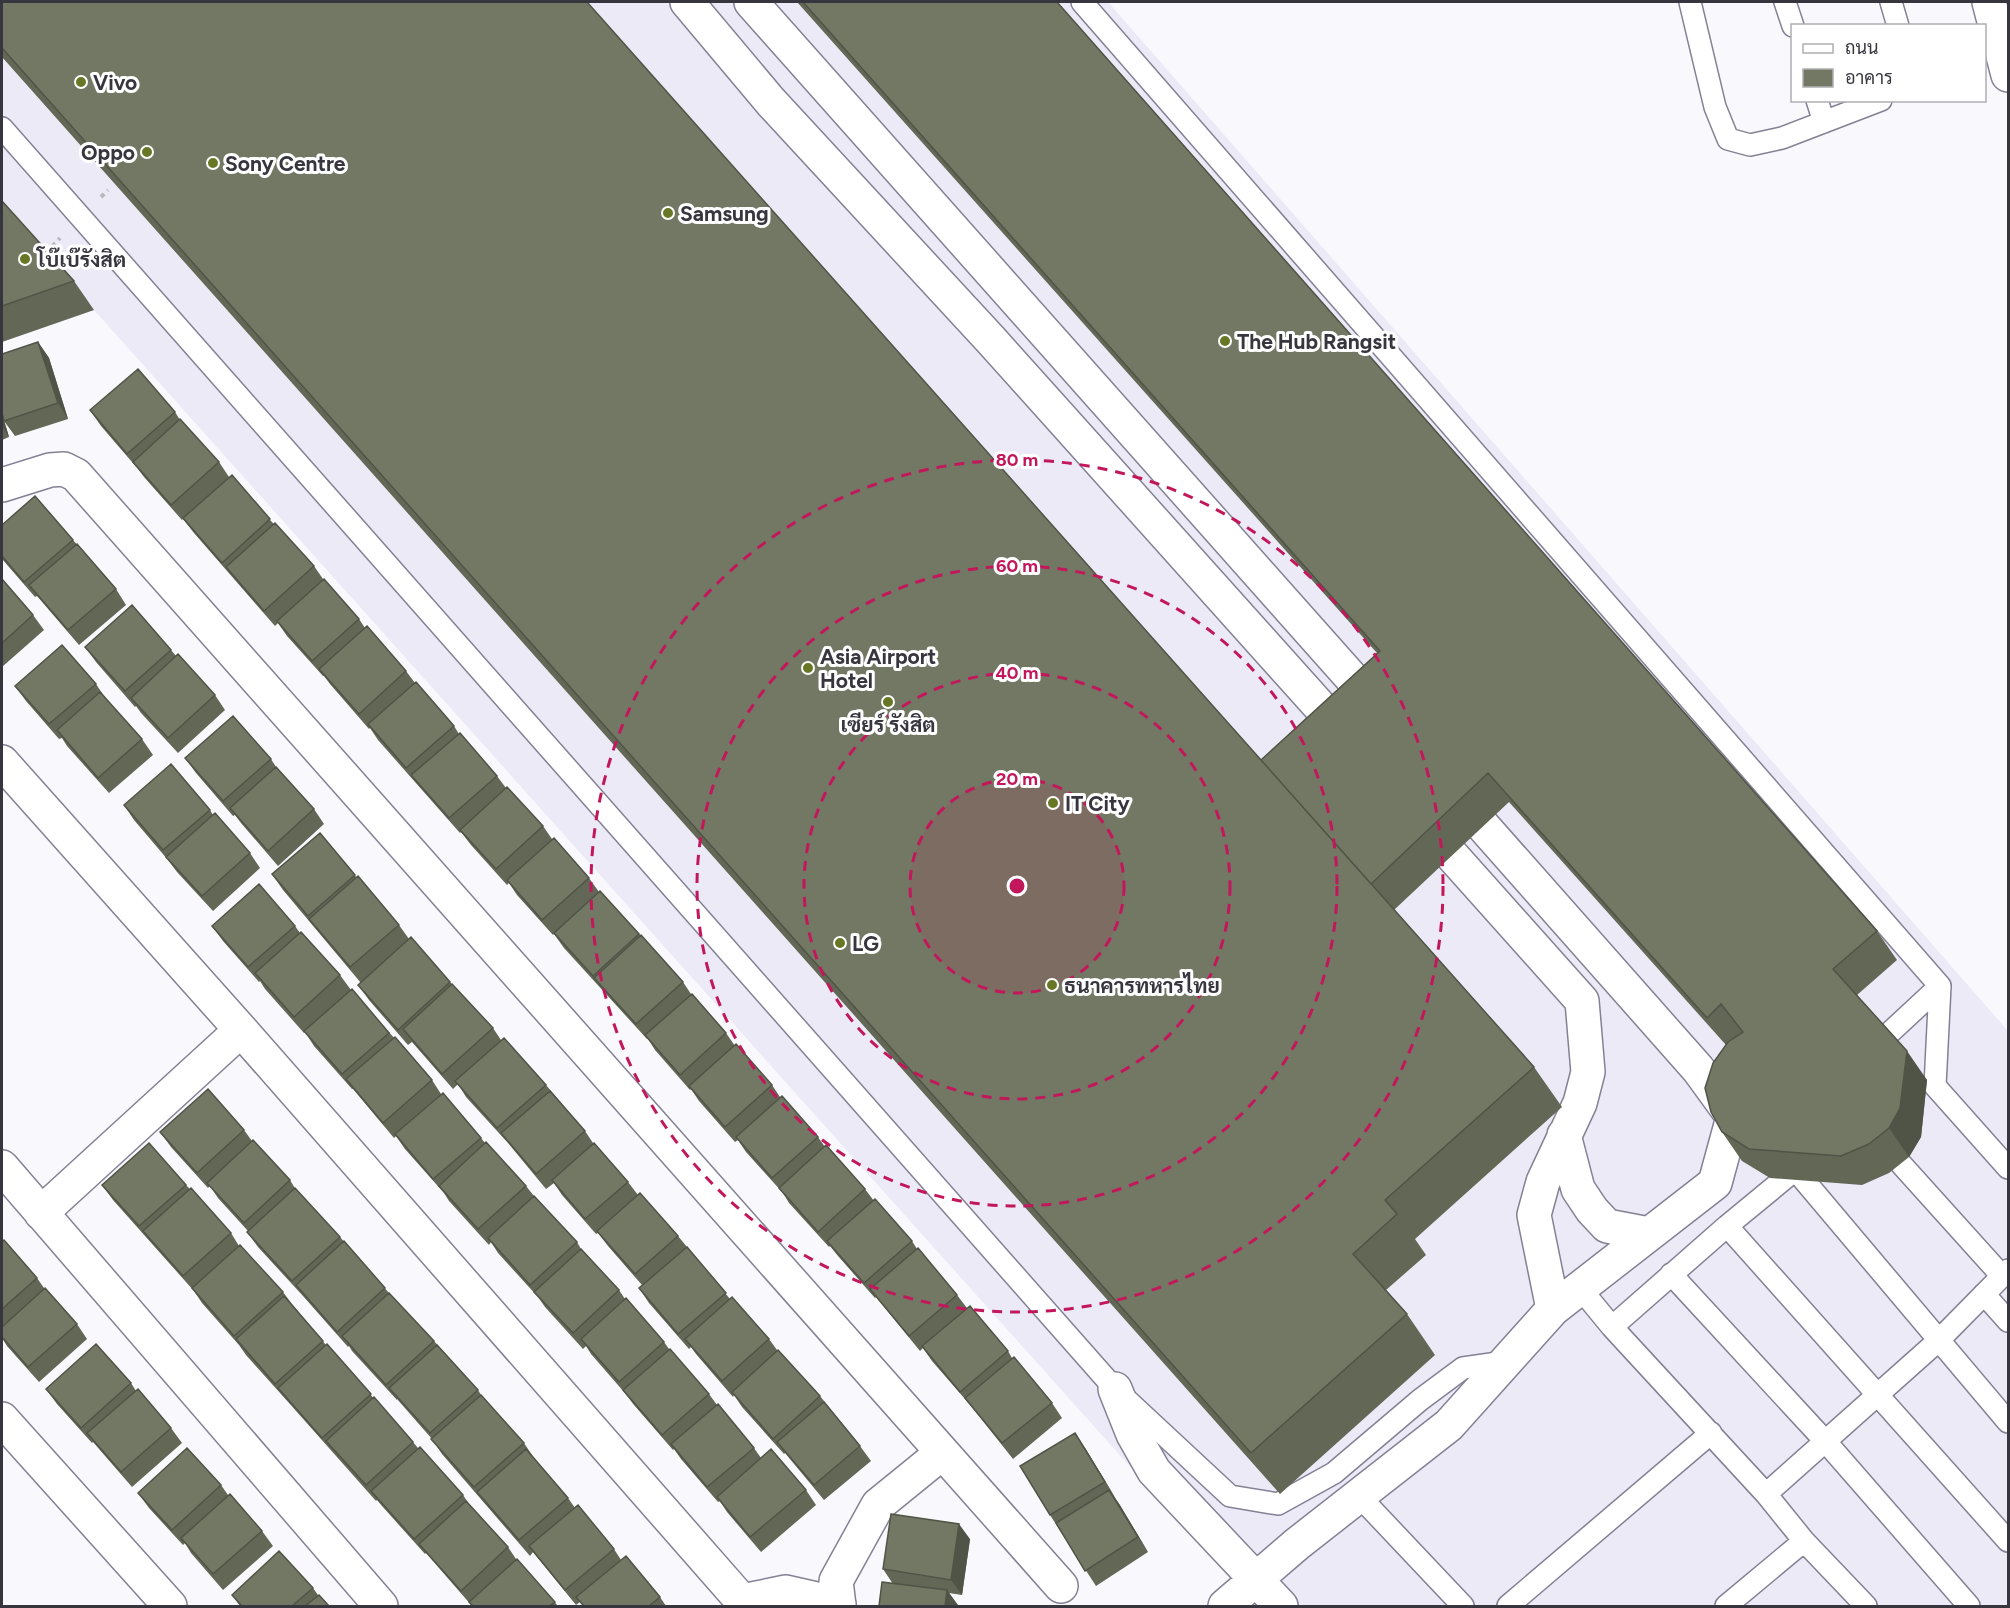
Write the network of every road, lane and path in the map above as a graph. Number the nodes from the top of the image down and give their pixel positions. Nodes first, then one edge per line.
1 (687, 2) edge
2 (751, 2) edge
3 (1082, 2) edge
4 (1690, 2) edge
5 (1785, 2) edge
6 (1891, 2) edge
7 (1989, 2) edge
8 (1792, 24) edge
9 (1897, 24) edge
10 (2008, 75) edge
11 (1818, 102) edge
12 (1876, 102) edge
13 (1824, 122) junction
14 (2, 128) edge
15 (2, 485) edge
16 (1404, 737) edge
17 (1365, 757) edge
18 (2, 762) edge
19 (1436, 773) edge
20 (1404, 801) edge
21 (1940, 986) junction
22 (241, 1030) junction
23 (1856, 1064) edge
24 (1875, 1134) edge
25 (1564, 1135) junction
26 (1777, 1148) edge
27 (2, 1167) edge
28 (2008, 1168) edge
29 (1796, 1170) junction
30 (41, 1213) junction
31 (1727, 1226) junction
32 (1649, 1234) junction
33 (2005, 1273) edge
34 (1671, 1274) junction
35 (1580, 1288) junction
36 (1984, 1294) junction
37 (1553, 1309) junction
38 (2008, 1321) edge
39 (1612, 1327) junction
40 (1939, 1340) junction
41 (1505, 1362) junction
42 (1115, 1389) junction
43 (1878, 1395) junction
44 (2, 1419) edge
45 (2008, 1422) edge
46 (1711, 1433) junction
47 (1826, 1443) junction
48 (942, 1453) junction
49 (1766, 1494) junction
50 (1360, 1497) junction
51 (2008, 1540) edge
52 (1804, 1541) junction
53 (1256, 1581) junction
54 (1061, 1587) dead end
55 (742, 1604) edge
56 (839, 1605) edge
57 (170, 1606) edge
58 (381, 1606) edge
59 (1225, 1606) edge
60 (1281, 1606) edge
61 (1463, 1606) edge
62 (1508, 1606) edge
63 (1726, 1606) edge
64 (1866, 1606) edge
65 (1969, 1606) edge

1 - 17 street
2 - 16 street
3 - 21 lane
4 - 13 lane
5 - 8 lane
6 - 9 lane
7 - 10 street
11 - 13 lane
12 - 13 lane
14 - 42 lane
15 - 48 street
18 - 22 street
19 - 32 street
20 - 25 street
21 - 23 lane
21 - 28 lane
22 - 30 street
22 - 55 street
24 - 33 lane
25 - 32 street
25 - 37 street
26 - 29 lane
27 - 30 street
29 - 31 lane
29 - 40 lane
30 - 58 street
31 - 34 lane
31 - 43 lane
32 - 35 street
33 - 36 lane
34 - 39 lane
34 - 47 lane
35 - 37 street
35 - 39 lane
36 - 38 lane
36 - 40 lane
37 - 41 street
39 - 46 lane
40 - 43 lane
40 - 45 lane
41 - 42 lane
41 - 50 street
42 - 53 street
43 - 47 lane
43 - 51 lane
44 - 57 street
46 - 49 lane
46 - 62 lane
47 - 49 lane
47 - 65 lane
48 - 54 street
48 - 56 street
49 - 52 lane
50 - 53 street
50 - 61 lane
52 - 63 lane
52 - 64 lane
53 - 59 street
53 - 60 street
55 - 56 street

